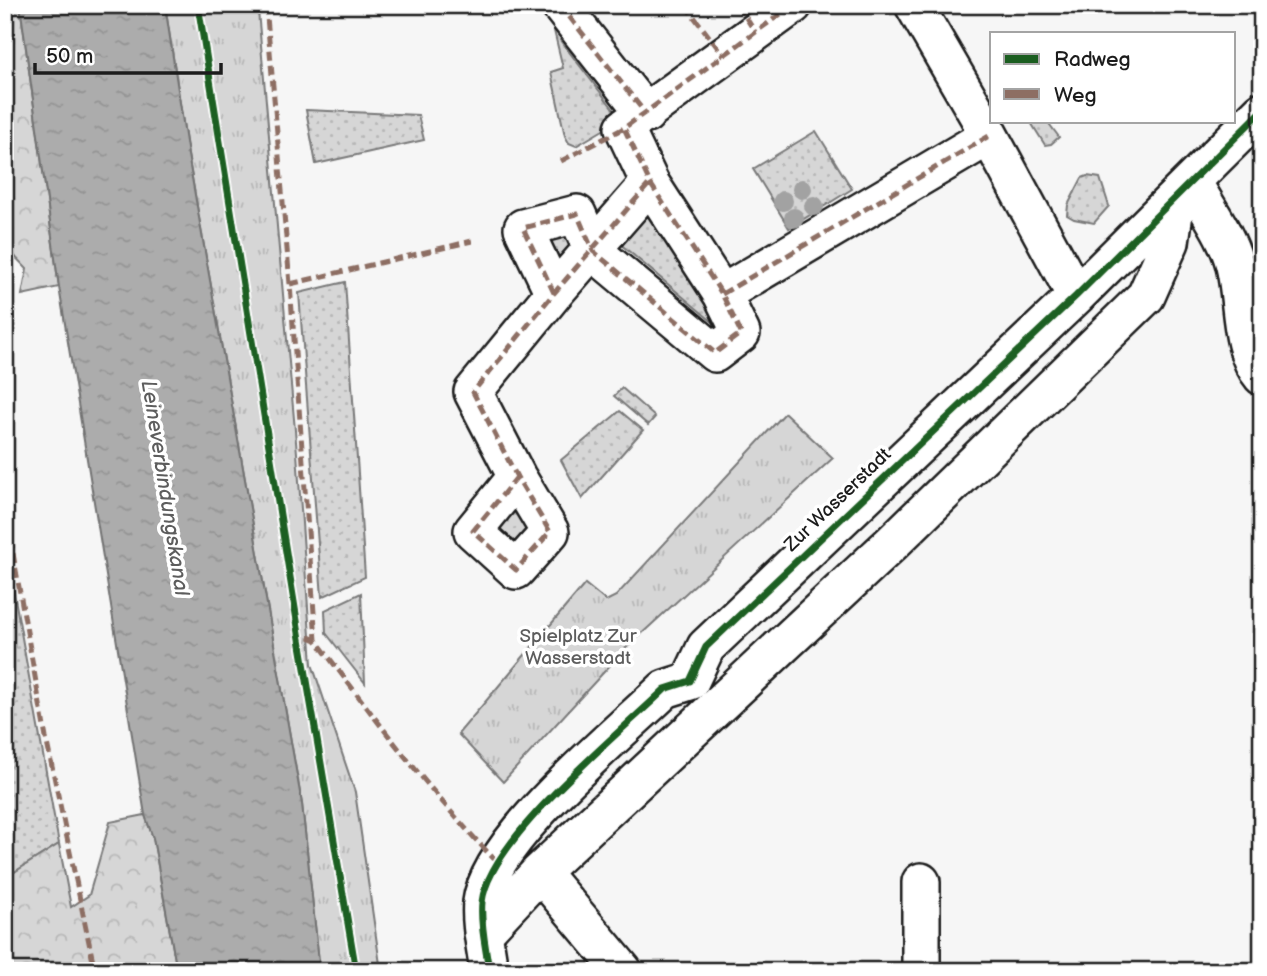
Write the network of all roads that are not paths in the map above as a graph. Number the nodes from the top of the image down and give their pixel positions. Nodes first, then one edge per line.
1 (560, 5) edge
2 (793, 5) edge
3 (914, 5) edge
4 (1262, 111) edge
5 (646, 114) junction
6 (989, 136) junction
7 (650, 183) junction
8 (1184, 189) junction
9 (593, 251) junction
10 (554, 293) junction
11 (722, 294) junction
12 (1076, 296) junction
13 (1262, 376) edge
14 (517, 477) dead end
15 (690, 681) junction
16 (712, 712) junction
17 (540, 872) junction
18 (921, 883) dead end
19 (483, 933) junction
20 (489, 971) edge
21 (623, 971) edge
22 (921, 971) edge

1 - 5 street
2 - 5 street
3 - 6 street
4 - 8 street, Zur Wasserstadt
5 - 7 street
6 - 11 street
6 - 12 street
7 - 9 street
7 - 11 street
8 - 12 street, Zur Wasserstadt
8 - 13 street
8 - 16 street
9 - 10 street
9 - 10 street
9 - 11 street
10 - 14 street
12 - 15 street, Zur Wasserstadt
15 - 16 street
15 - 19 street
16 - 17 street
17 - 19 street
17 - 21 street
18 - 22 street
19 - 20 street

